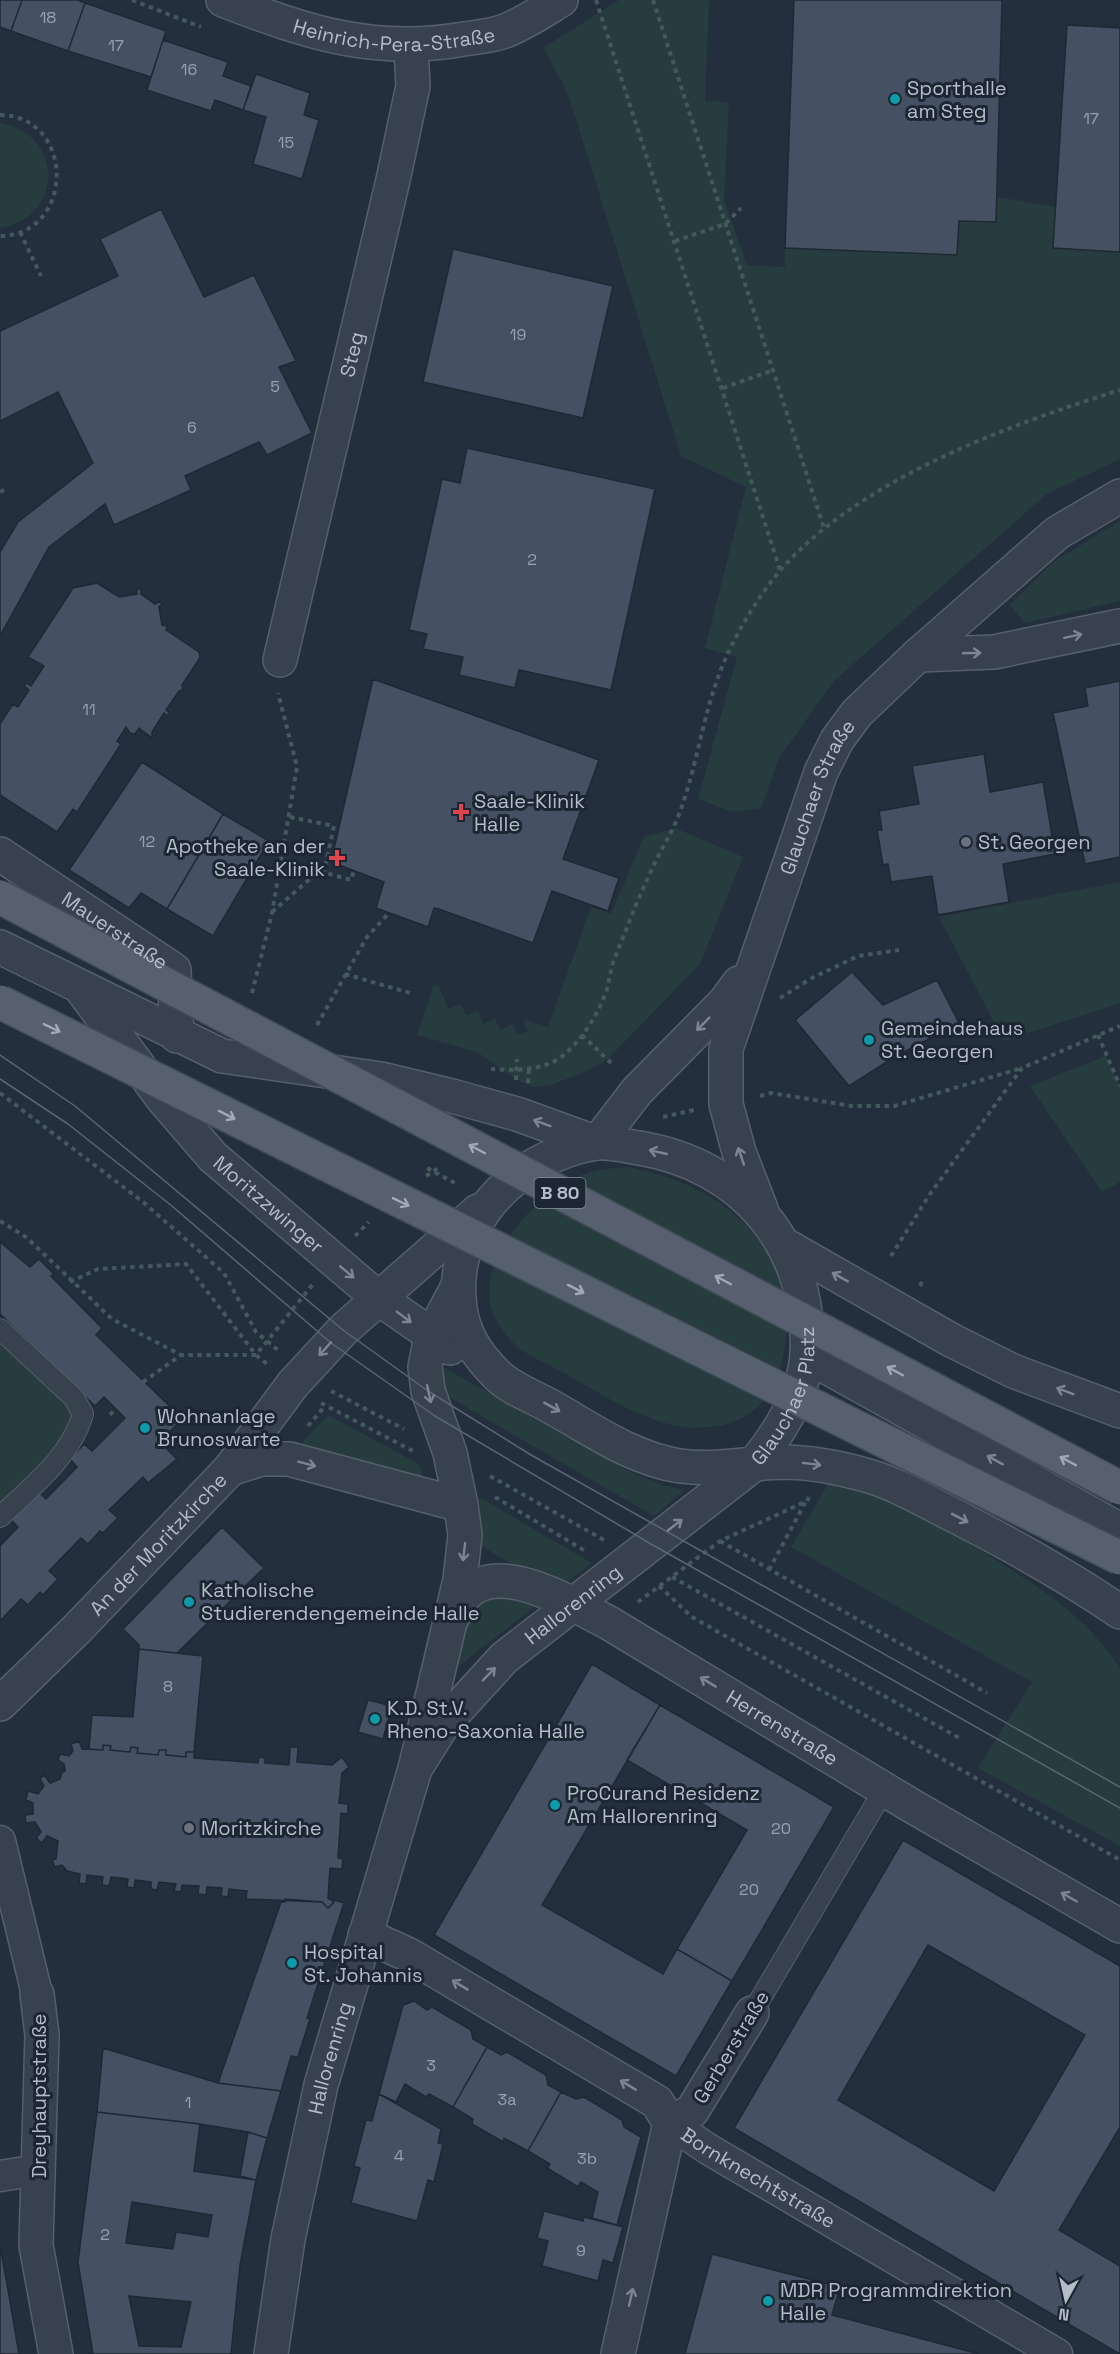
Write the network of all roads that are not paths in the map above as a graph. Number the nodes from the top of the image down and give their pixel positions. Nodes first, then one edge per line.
1 (223, 0) edge
2 (561, 0) edge
3 (411, 46) junction
4 (1120, 496) edge
5 (1120, 626) edge
6 (918, 655) junction
7 (280, 660) road end
8 (0, 854) edge
9 (0, 897) edge
10 (0, 947) edge
11 (754, 962) junction
12 (79, 985) junction
13 (0, 1002) edge
14 (177, 1036) junction
15 (597, 1143) junction
16 (489, 1202) junction
17 (762, 1211) junction
18 (783, 1244) junction
19 (458, 1287) junction
20 (377, 1297) junction
21 (0, 1329) edge
22 (431, 1337) junction
23 (807, 1356) junction
24 (500, 1378) junction
25 (1120, 1412) edge
26 (753, 1465) junction
27 (230, 1469) junction
28 (1120, 1488) edge
29 (461, 1504) junction
30 (0, 1517) edge
31 (1120, 1530) edge
32 (1120, 1558) edge
33 (573, 1604) junction
34 (1120, 1612) edge
35 (450, 1622) junction
36 (0, 1704) edge
37 (415, 1769) junction
38 (885, 1788) junction
39 (0, 1841) edge
40 (1120, 1926) edge
41 (365, 1935) junction
42 (37, 1994) joint
43 (752, 2013) joint
44 (670, 2123) junction
45 (39, 2170) junction
46 (0, 2176) edge
47 (1001, 2323) junction
48 (56, 2354) edge
49 (271, 2354) edge
50 (618, 2354) edge
51 (1011, 2354) edge
52 (1057, 2354) edge

1 - 3 street, Heinrich-Pera-Straße
2 - 3 street, Heinrich-Pera-Straße
3 - 7 street, Steg
4 - 6 street, Glauchaer Straße
6 -> 5 street
6 - 11 street, Glauchaer Straße
8 - 14 street, Mauerstraße
28 -> 9 main road, B 80, bridge
10 - 12 street, Moritzzwinger
11 -> 15 street
17 -> 11 street
12 - 14 street, Moritzzwinger
12 -> 20 street, Moritzzwinger
13 -> 32 main road, bridge
15 -> 14 street, Moritzzwinger
15 - 16 street, Glauchaer Platz
17 -> 15 street, Glauchaer Platz
16 - 19 street, Glauchaer Platz
16 - 20 street, An der Moritzkirche
17 - 18 street, Glauchaer Platz
18 - 23 street, Glauchaer Platz
25 -> 18 street
19 - 22 street, Glauchaer Platz
19 - 24 street, Glauchaer Platz
20 -> 22 street, Moritzzwinger
20 -> 27 street, An der Moritzkirche
21 - 30 lane
22 - 24 street, Moritzzwinger
22 -> 29 street, Hallorenring
23 - 26 street, Glauchaer Platz
31 -> 23 street
24 -> 26 street, Glauchaer Platz
33 -> 26 street, Hallorenring
26 -> 34 street
27 -> 29 street
27 - 36 street, An der Moritzkirche
29 -> 35 street, Hallorenring
33 - 35 street, Herrenstraße
37 -> 33 street, Hallorenring
38 -> 33 street, Herrenstraße
35 - 37 street, Hallorenring
37 - 41 street, Hallorenring
40 -> 38 street, Herrenstraße
38 - 43 lane, Gerberstraße
39 - 42 street, Dreyhauptstraße
44 -> 41 street, Bornknechtstraße
41 - 49 street, Hallorenring
42 - 45 street, Dreyhauptstraße
43 - 44 street, Gerberstraße
44 - 47 street, Bornknechtstraße
50 -> 44 street
45 - 46 street
45 - 48 street, Dreyhauptstraße
47 - 51 street
47 - 52 street, Bornknechtstraße

